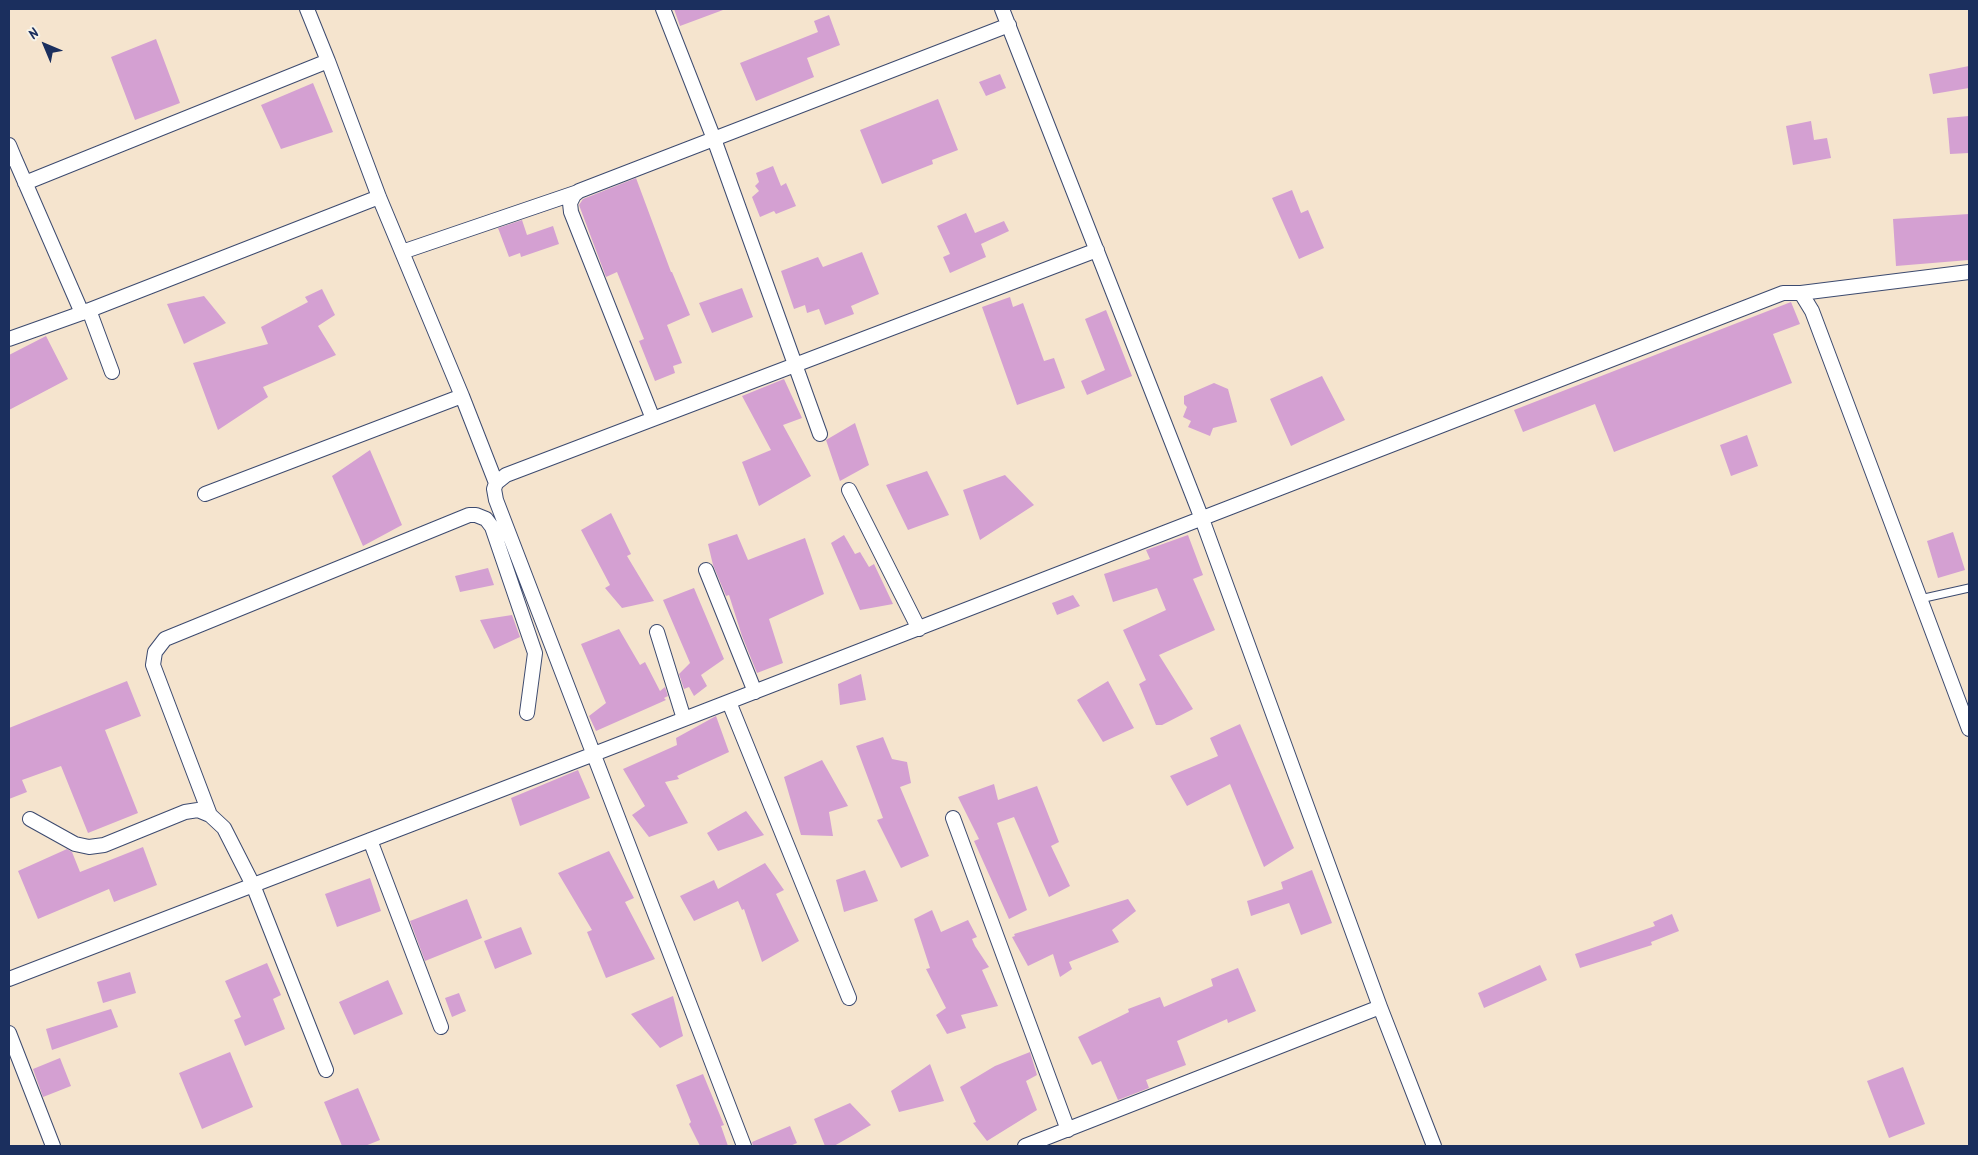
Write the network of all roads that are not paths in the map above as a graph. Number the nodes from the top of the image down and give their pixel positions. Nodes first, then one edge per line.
1 (307, 9) edge
2 (662, 9) edge
3 (1002, 9) edge
4 (1009, 25) junction
5 (328, 61) junction
6 (714, 139) junction
7 (10, 154) edge
8 (25, 183) junction
9 (578, 192) junction
10 (380, 197) junction
11 (1097, 250) junction
12 (402, 252) junction
13 (1969, 272) edge
14 (1801, 294) junction
15 (85, 312) junction
16 (9, 339) edge
17 (794, 365) junction
18 (112, 372) dead end
19 (462, 396) junction
20 (653, 419) junction
21 (820, 434) dead end
22 (496, 483) junction
23 (849, 490) dead end
24 (205, 494) dead end
25 (1202, 519) junction
26 (706, 570) dead end
27 (1969, 588) edge
28 (1920, 598) junction
29 (919, 629) junction
30 (657, 632) dead end
31 (756, 692) junction
32 (729, 702) junction
33 (527, 713) dead end
34 (684, 719) junction
35 (1969, 729) edge
36 (594, 754) junction
37 (210, 815) junction
38 (953, 818) dead end
39 (30, 819) dead end
40 (370, 840) junction
41 (253, 885) junction
42 (9, 979) edge
43 (849, 998) dead end
44 (1380, 1007) junction
45 (441, 1027) dead end
46 (9, 1033) edge
47 (326, 1070) dead end
48 (1068, 1130) junction
49 (53, 1146) edge
50 (744, 1146) edge
51 (1025, 1146) edge
52 (1434, 1146) edge

1 - 5 street
2 - 6 street
3 - 4 street
4 - 6 street
4 - 11 street
5 - 8 street
5 - 10 street
6 - 9 street
6 - 17 street
7 - 8 street
8 - 15 street
9 - 12 street
9 - 20 street
10 - 12 street
10 - 15 street
11 - 17 street
11 - 25 street
12 - 19 street
13 - 14 street
14 - 25 street
14 - 28 street
15 - 16 street
15 - 18 street
17 - 20 street
17 - 21 street
19 - 22 street
19 - 24 street
20 - 22 street
22 - 36 street
23 - 29 street
25 - 29 street
25 - 44 street
26 - 31 street
27 - 28 lane
28 - 35 street
29 - 31 street
30 - 34 street
31 - 32 street
32 - 34 street
32 - 43 street
33 - 37 street
34 - 36 street
36 - 40 street
36 - 50 street
37 - 39 street
37 - 41 street
38 - 48 street
40 - 41 street
40 - 45 street
41 - 42 street
41 - 47 street
44 - 48 street
44 - 52 street
46 - 49 street
48 - 51 street

